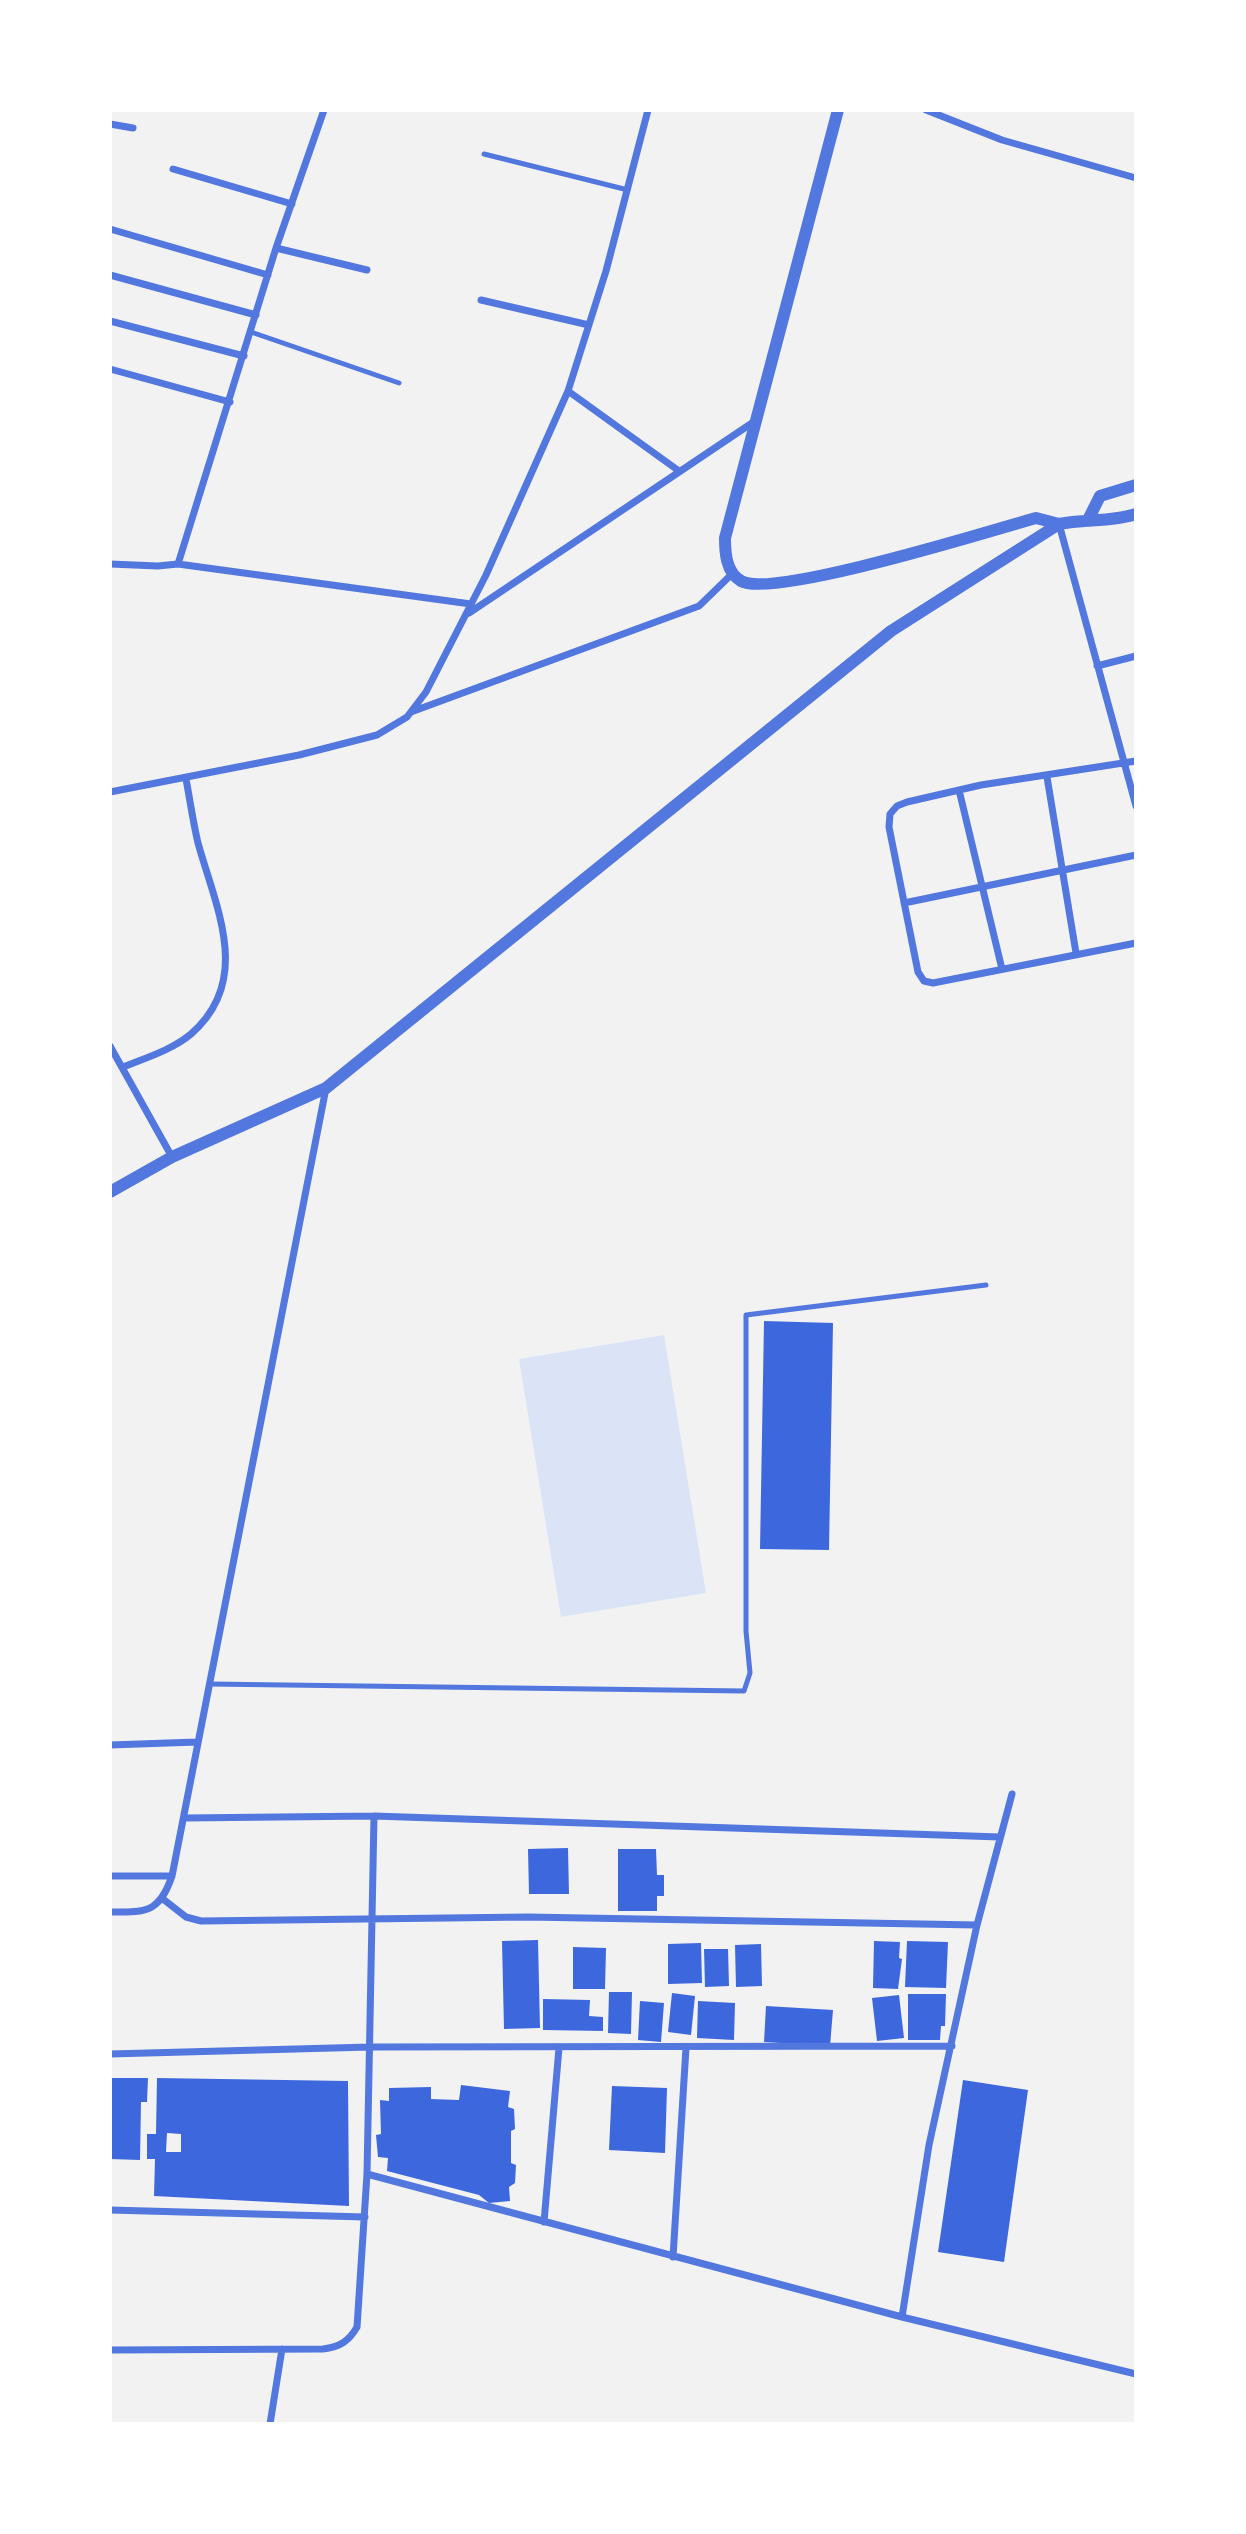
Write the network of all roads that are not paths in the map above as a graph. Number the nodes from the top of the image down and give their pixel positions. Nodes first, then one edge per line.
1 (324, 110) edge
2 (648, 110) edge
3 (838, 110) edge
4 (926, 110) edge
5 (110, 124) edge
6 (133, 128) dead end
7 (484, 154) dead end
8 (173, 169) dead end
9 (1136, 178) edge
10 (628, 190) junction
11 (292, 204) junction
12 (110, 229) edge
13 (276, 248) junction
14 (367, 270) dead end
15 (110, 275) edge
16 (268, 275) junction
17 (481, 300) dead end
18 (256, 315) junction
19 (110, 321) edge
20 (589, 325) junction
21 (251, 332) junction
22 (244, 356) junction
23 (110, 369) edge
24 (399, 383) dead end
25 (568, 391) junction
26 (230, 402) junction
27 (756, 420) junction
28 (679, 471) junction
29 (1136, 485) edge
30 (1136, 514) edge
31 (1088, 518) junction
32 (1059, 524) junction
33 (110, 564) edge
34 (178, 564) junction
35 (733, 574) junction
36 (471, 604) junction
37 (466, 614) junction
38 (1136, 656) edge
39 (1097, 666) junction
40 (411, 712) junction
41 (1136, 761) edge
42 (1125, 763) junction
43 (1047, 777) junction
44 (186, 779) junction
45 (959, 790) junction
46 (110, 792) edge
47 (1136, 806) edge
48 (1136, 855) edge
49 (1062, 870) junction
50 (982, 887) junction
51 (904, 903) junction
52 (1136, 943) edge
53 (1076, 953) junction
54 (1002, 969) junction
55 (110, 1046) edge
56 (123, 1067) junction
57 (326, 1088) junction
58 (172, 1157) junction
59 (110, 1192) edge
60 (986, 1285) dead end
61 (209, 1684) junction
62 (197, 1742) junction
63 (110, 1745) edge
64 (1012, 1794) dead end
65 (374, 1816) junction
66 (184, 1818) junction
67 (1000, 1837) junction
68 (110, 1876) edge
69 (172, 1876) junction
70 (163, 1899) junction
71 (110, 1912) edge
72 (371, 1920) junction
73 (977, 1925) junction
74 (952, 2046) junction
75 (370, 2047) junction
76 (559, 2048) junction
77 (686, 2048) junction
78 (110, 2054) edge
79 (367, 2174) junction
80 (110, 2210) edge
81 (365, 2217) junction
82 (544, 2222) junction
83 (673, 2257) junction
84 (902, 2317) junction
85 (282, 2349) junction
86 (110, 2350) edge
87 (1136, 2374) edge
88 (270, 2424) edge

1 - 11 street
2 - 10 street
3 - 27 street
4 - 9 street
5 - 6 street
7 - 10 lane
8 - 11 street
10 - 20 street
11 - 13 street
12 - 16 street
13 - 14 street
13 - 16 street
15 - 18 street
16 - 18 street
17 - 20 street
18 - 21 street
19 - 22 street
20 - 25 street
21 - 22 street
21 - 24 lane
22 - 26 street
23 - 26 street
25 - 28 street
25 - 36 street
26 - 34 street
27 - 28 street
27 - 35 street
28 - 37 street
29 - 31 street
30 - 31 street
31 - 32 street
32 - 35 street
32 - 39 street
32 - 57 street
33 - 34 street
34 - 36 street
35 - 40 street
36 - 37 street
37 - 40 street
38 - 39 street
39 - 42 street
40 - 44 street
41 - 42 street
42 - 43 street
42 - 47 street
43 - 45 street
43 - 49 street
44 - 46 street
44 - 56 street
45 - 50 street
45 - 51 street
48 - 49 street
49 - 50 street
49 - 53 street
50 - 51 street
50 - 54 street
51 - 54 street
52 - 53 street
53 - 54 street
55 - 56 street
56 - 58 street
57 - 58 street
57 - 61 street
58 - 59 street
60 - 61 lane
61 - 62 street
62 - 63 street
62 - 66 street
64 - 67 street
65 - 66 street
65 - 67 street
65 - 72 street
66 - 69 street
67 - 73 street
68 - 69 street
69 - 70 street
70 - 71 street
70 - 72 street
72 - 73 street
72 - 75 street
73 - 74 street
74 - 77 street
74 - 84 street
75 - 76 street
75 - 78 street
75 - 79 street
76 - 77 street
76 - 82 street
77 - 83 street
79 - 81 street
79 - 82 street
80 - 81 street
81 - 85 street
82 - 83 street
83 - 84 street
84 - 87 street
85 - 86 street
85 - 88 street

